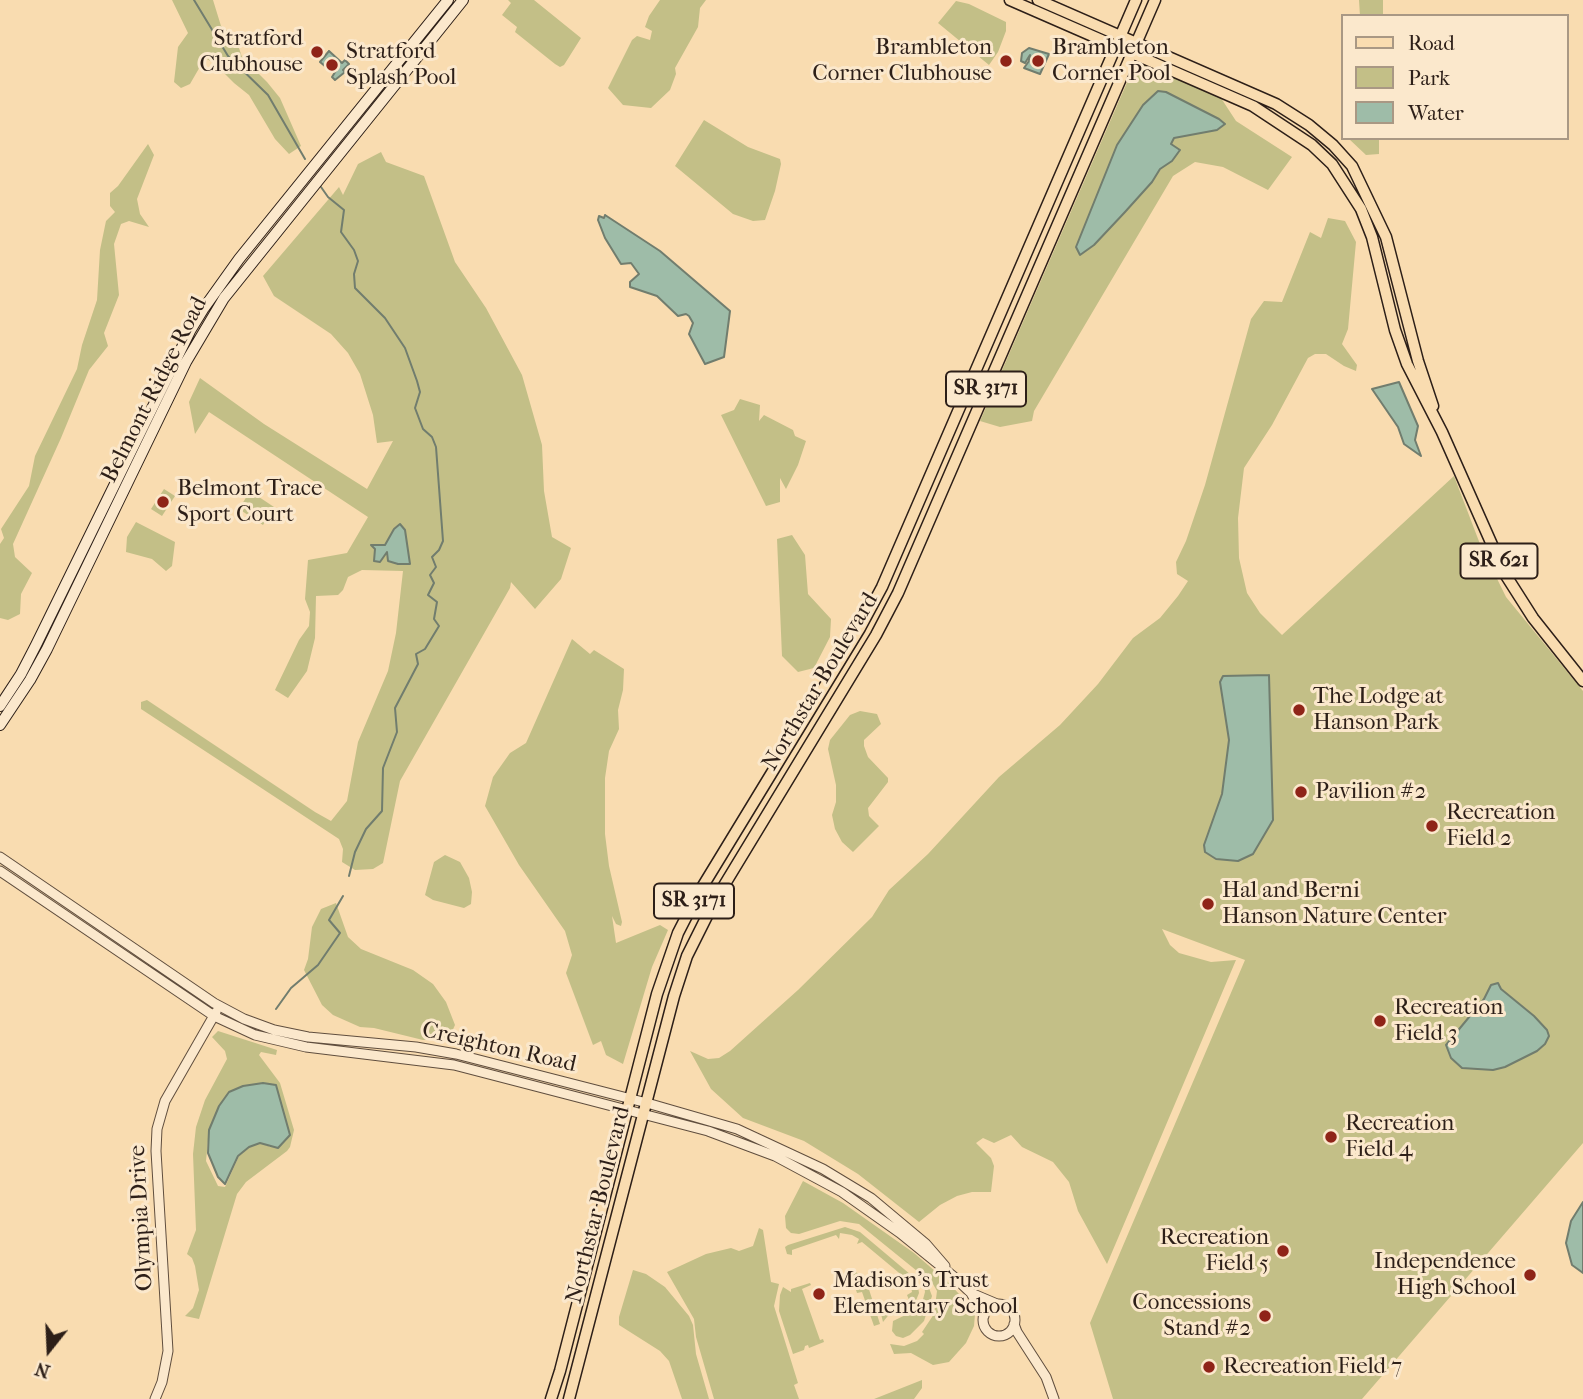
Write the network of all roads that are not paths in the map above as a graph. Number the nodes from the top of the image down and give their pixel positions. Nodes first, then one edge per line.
1 (448, 0) edge
2 (463, 0) edge
3 (1010, 0) edge
4 (1038, 0) edge
5 (1136, 0) edge
6 (1155, 0) edge
7 (1118, 40) junction
8 (1135, 47) junction
9 (1253, 106) junction
10 (1321, 134) junction
11 (1312, 145) junction
12 (1356, 175) junction
13 (1442, 432) junction
14 (1583, 681) edge
15 (0, 706) edge
16 (0, 725) edge
17 (0, 857) edge
18 (0, 871) edge
19 (217, 1011) junction
20 (628, 1104) junction
21 (646, 1108) junction
22 (969, 1291) junction
23 (1002, 1305) junction
24 (984, 1316) junction
25 (1014, 1324) junction
26 (1001, 1336) junction
27 (1031, 1353) junction
28 (155, 1399) edge
29 (551, 1399) edge
30 (569, 1399) edge
31 (1054, 1399) edge

1 - 15 main road, Belmont Ridge Road
2 - 16 main road, Belmont Ridge Road
3 - 7 main road
4 - 7 main road
5 - 7 main road, Northstar Boulevard / SR 3171
6 - 8 main road, Northstar Boulevard / SR 3171
7 - 8 main road
7 - 20 main road, Northstar Boulevard / SR 3171
8 - 9 main road
8 - 10 main road
8 - 21 main road, Northstar Boulevard / SR 3171
9 - 10 main road
9 - 11 main road
10 - 12 main road
11 - 12 main road
11 - 13 main road, SR 621
12 - 13 main road, SR 621
13 - 14 main road, SR 621
17 - 19 street, Creighton Road
18 - 19 street, Creighton Road
19 - 20 street, Creighton Road
19 - 28 street, Olympia Drive
20 - 21 street, Creighton Road
20 - 29 main road, Northstar Boulevard / SR 3171
21 - 22 street, Creighton Road
21 - 30 main road, Northstar Boulevard / SR 3171
22 - 23 street, Creighton Road
22 - 24 street, Creighton Road
23 - 24 street
23 - 25 street
24 - 26 street, Creighton Road
25 - 26 street
25 - 27 street
26 - 27 street, Creighton Road
27 - 31 street

